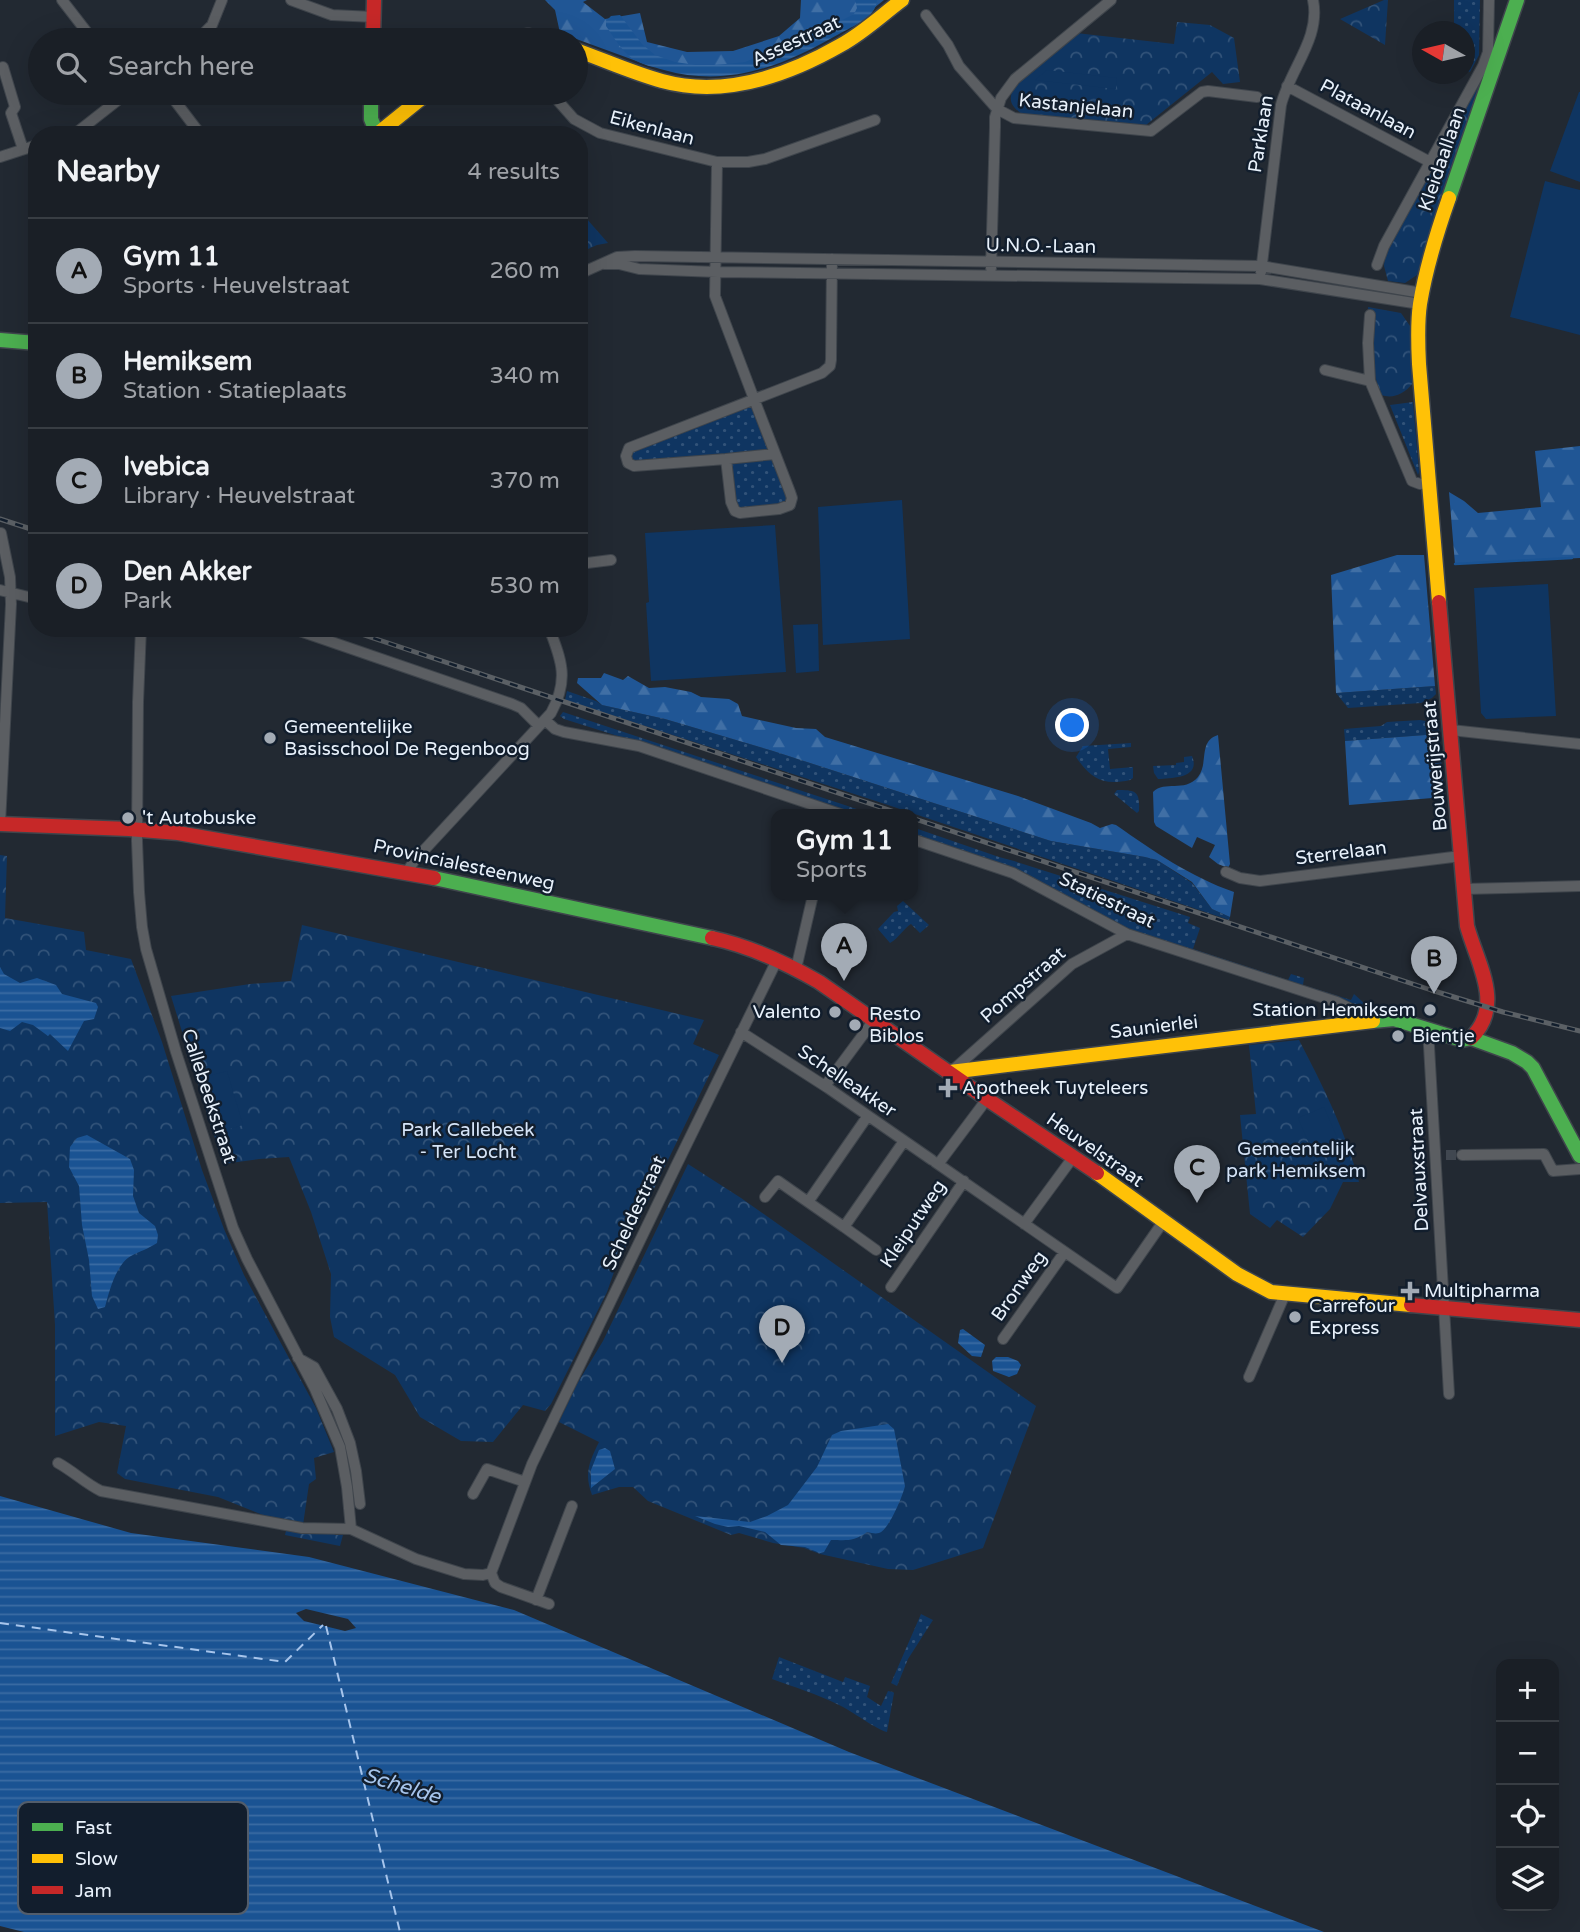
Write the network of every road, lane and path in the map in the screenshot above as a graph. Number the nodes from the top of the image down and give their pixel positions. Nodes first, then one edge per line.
1 (62, 0) edge
2 (222, 0) edge
3 (291, 0) edge
4 (374, 0) edge
5 (902, 0) edge
6 (1111, 0) edge
7 (1313, 0) edge
8 (1489, 0) edge
9 (1517, 0) edge
10 (926, 15) dead end
11 (374, 17) junction
12 (84, 28) edge
13 (209, 28) edge
14 (374, 28) edge
15 (588, 54) edge
16 (0, 68) edge
17 (1287, 86) junction
18 (1257, 97) dead end
19 (111, 105) edge
20 (178, 105) edge
21 (370, 105) edge
22 (413, 105) edge
23 (562, 105) edge
24 (997, 109) junction
25 (875, 120) dead end
26 (84, 126) edge
27 (194, 126) edge
28 (373, 126) edge
29 (387, 126) edge
30 (587, 126) edge
31 (588, 127) edge
32 (28, 148) edge
33 (23, 149) junction
34 (0, 157) edge
35 (717, 162) junction
36 (1432, 163) junction
37 (717, 258) junction
38 (832, 259) junction
39 (991, 262) junction
40 (599, 264) junction
41 (1377, 265) dead end
42 (1261, 266) junction
43 (588, 270) edge
44 (717, 272) junction
45 (832, 272) junction
46 (991, 276) junction
47 (1260, 279) junction
48 (1364, 283) junction
49 (1362, 295) junction
50 (1421, 299) junction
51 (1370, 315) dead end
52 (0, 340) edge
53 (28, 342) edge
54 (1325, 370) dead end
55 (1370, 381) junction
56 (754, 399) junction
57 (775, 454) junction
58 (726, 459) junction
59 (1428, 483) junction
60 (1, 533) edge
61 (611, 560) dead end
62 (588, 563) edge
63 (0, 590) edge
64 (11, 593) junction
65 (28, 597) edge
66 (141, 637) edge
67 (317, 637) edge
68 (552, 637) edge
69 (542, 723) junction
70 (1451, 730) junction
71 (1580, 744) edge
72 (820, 809) edge
73 (0, 824) edge
74 (137, 830) junction
75 (918, 841) edge
76 (1461, 856) junction
77 (407, 872) junction
78 (1226, 872) dead end
79 (1580, 886) edge
80 (1464, 889) junction
81 (812, 900) edge
82 (1127, 934) junction
83 (777, 960) junction
84 (796, 969) junction
85 (874, 1020) junction
86 (1362, 1022) junction
87 (1428, 1029) junction
88 (741, 1032) junction
89 (1471, 1038) junction
90 (950, 1072) junction
91 (825, 1086) junction
92 (987, 1099) junction
93 (867, 1117) junction
94 (904, 1141) junction
95 (1462, 1155) tunnel mouth
96 (1074, 1156) junction
97 (1580, 1156) edge
98 (935, 1162) junction
99 (1580, 1169) edge
100 (964, 1181) junction
101 (765, 1197) dead end
102 (808, 1202) junction
103 (1163, 1222) junction
104 (1024, 1224) junction
105 (844, 1227) junction
106 (876, 1250) dead end
107 (1064, 1253) junction
108 (891, 1287) dead end
109 (1285, 1294) junction
110 (1443, 1308) junction
111 (1580, 1320) edge
112 (1003, 1339) dead end
113 (298, 1358) junction
114 (1249, 1377) dead end
115 (1449, 1394) dead end
116 (58, 1463) dead end
117 (525, 1482) junction
118 (473, 1494) dead end
119 (360, 1504) dead end
120 (572, 1506) dead end
121 (351, 1529) junction
122 (491, 1573) junction
123 (536, 1600) junction
124 (549, 1604) dead end

1 - 12 street
2 - 13 street
3 - 11 street
4 - 11 street
5 - 15 street, Assestraat
6 - 24 street
7 - 17 street, Parklaan
8 - 36 street
9 - 50 street, Kleidaallaan
10 - 24 street, Kastanjelaan
11 - 14 street
16 - 33 street
17 - 36 street, Plataanlaan
17 - 42 street, Parklaan
18 - 24 street, Kastanjelaan
19 - 26 street
20 - 27 street
21 - 28 street
22 - 29 street
23 - 30 street, Eikenlaan
24 - 39 street
25 - 35 street, Eikenlaan
31 - 35 street, Eikenlaan
32 - 33 street
33 - 34 street
35 - 37 street, Eikenlaan
36 - 41 street
37 - 38 street, U.N.O.-Laan
37 - 40 street, U.N.O.-Laan
37 - 44 street
38 - 39 street, U.N.O.-Laan
38 - 45 street
39 - 42 street, U.N.O.-Laan
39 - 46 street
40 - 43 street, U.N.O.-Laan
40 - 44 street, U.N.O.-Laan
42 - 47 street, Parklaan
42 - 48 street, U.N.O.-Laan
44 - 45 street, U.N.O.-Laan
44 - 56 street
45 - 46 street, U.N.O.-Laan
45 - 56 street
46 - 47 street, U.N.O.-Laan
47 - 49 street, U.N.O.-Laan
48 - 49 street
48 - 50 street, U.N.O.-Laan
49 - 50 street, U.N.O.-Laan
50 - 59 street, Bouwerijstraat
51 - 55 street
52 - 53 street
54 - 55 street
55 - 59 street
56 - 57 street
56 - 58 street
57 - 58 street
57 - 58 street
59 - 70 street, Bouwerijstraat
60 - 64 street
61 - 62 street
63 - 64 street
64 - 65 street
64 - 73 street
66 - 74 street, Callebeekstraat
67 - 69 street
68 - 69 street
69 - 72 street
69 - 77 street
70 - 71 street
70 - 76 street, Bouwerijstraat
73 - 74 street, Provincialesteenweg
74 - 77 street, Provincialesteenweg
74 - 113 street, Callebeekstraat
75 - 82 street, Statiestraat
76 - 78 street, Sterrelaan
76 - 80 street, Bouwerijstraat
77 - 83 street, Provincialesteenweg
79 - 80 street
80 - 89 street, Bouwerijstraat
81 - 84 street
82 - 86 street, Statiestraat
82 - 90 street, Pompstraat
83 - 84 street, Heuvelstraat
83 - 88 street, Scheldestraat
84 - 85 street, Heuvelstraat
85 - 90 street, Heuvelstraat
85 - 91 street
86 - 87 street, Saunierlei
86 - 90 street, Saunierlei
87 - 89 street, Saunierlei
87 - 110 street, Delvauxstraat
88 - 91 street, Schelleakker
88 - 117 street, Scheldestraat
89 - 97 street, Saunierlei
90 - 92 street, Heuvelstraat
91 - 93 street, Schelleakker
92 - 96 street, Heuvelstraat
92 - 98 street
93 - 94 street, Schelleakker
93 - 102 street
94 - 98 street, Schelleakker
94 - 105 street
95 - 99 street
96 - 103 street, Heuvelstraat
96 - 104 street
98 - 100 street, Schelleakker
100 - 104 street, Schelleakker
100 - 108 street, Kleiputweg
101 - 102 street
102 - 105 street
103 - 107 street, Schelleakker
103 - 109 street, Heuvelstraat
104 - 107 street, Schelleakker
105 - 106 street
107 - 112 street, Bronweg
109 - 110 street, Heuvelstraat
109 - 114 street
110 - 111 street, Heuvelstraat
110 - 115 street, Delvauxstraat
113 - 119 street, Callebeekstraat
113 - 121 street, Callebeekstraat
116 - 121 street
117 - 118 street
117 - 122 street, Scheldestraat
120 - 123 street
121 - 122 street
122 - 123 street
123 - 124 street

